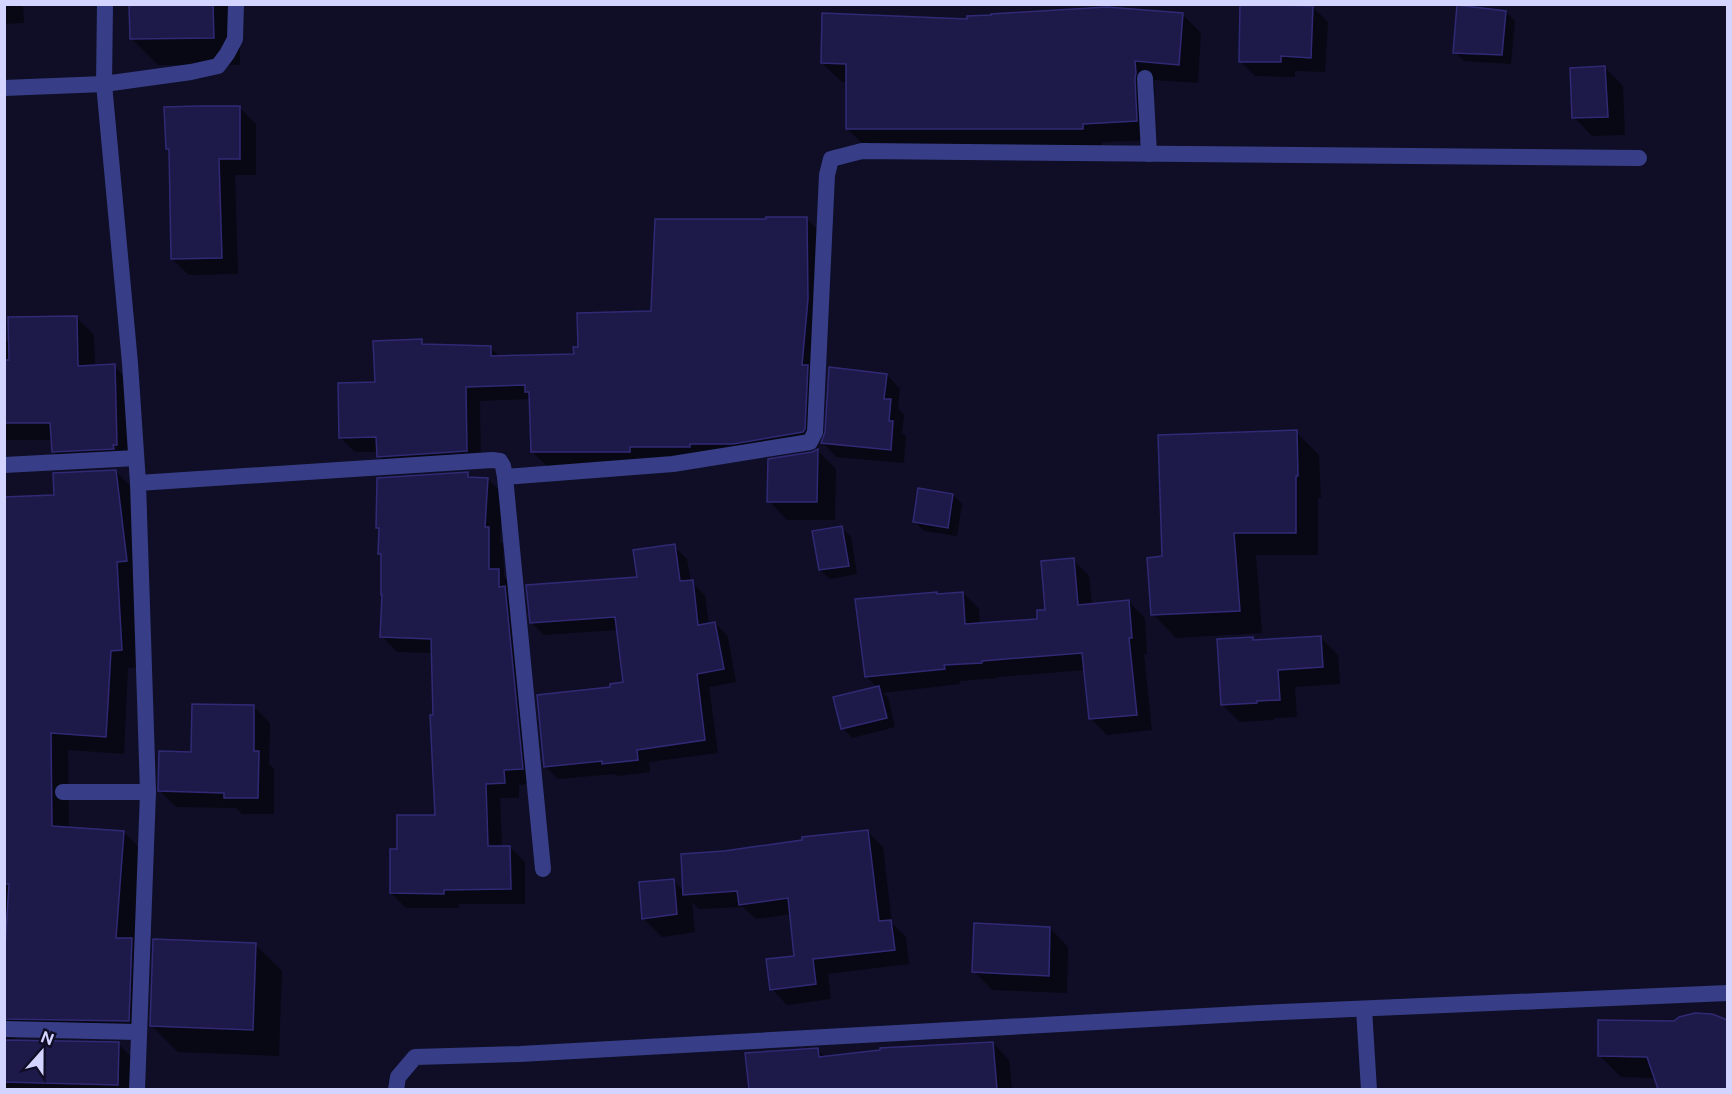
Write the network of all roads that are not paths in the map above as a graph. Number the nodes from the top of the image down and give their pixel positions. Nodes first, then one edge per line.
1 (105, 4) edge
2 (236, 4) edge
3 (1145, 78) dead end
4 (104, 84) junction
5 (4, 88) edge
6 (1149, 154) junction
7 (1639, 159) dead end
8 (136, 458) junction
9 (4, 465) edge
10 (505, 477) junction
11 (138, 483) junction
12 (63, 792) dead end
13 (148, 792) junction
14 (543, 869) dead end
15 (1728, 993) edge
16 (1364, 1009) junction
17 (4, 1029) edge
18 (138, 1032) junction
19 (137, 1089) edge
20 (396, 1089) edge
21 (1369, 1089) edge

1 - 4 street
2 - 4 street
3 - 6 street
4 - 5 street
4 - 8 street
6 - 7 street
6 - 10 street
8 - 9 street
8 - 11 street
10 - 11 street
10 - 14 street
11 - 13 street
12 - 13 street
13 - 18 street
15 - 16 street
16 - 20 street
16 - 21 street
17 - 18 street
18 - 19 street

